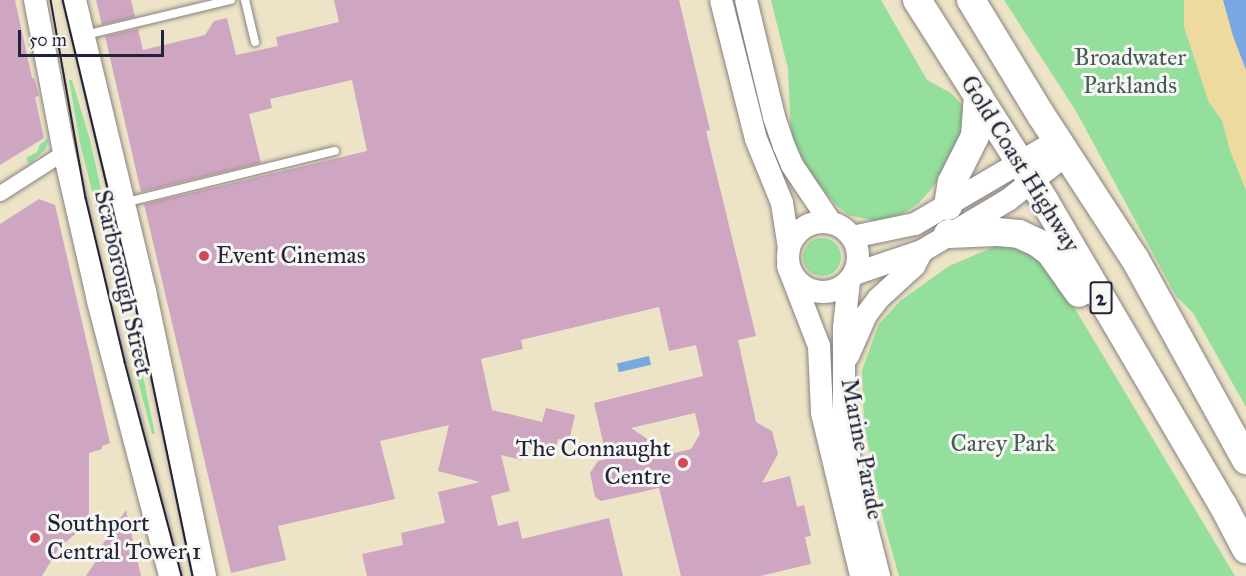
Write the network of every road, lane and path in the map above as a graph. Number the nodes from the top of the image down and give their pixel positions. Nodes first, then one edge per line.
1 (35, 0) edge
2 (75, 0) edge
3 (231, 0) edge
4 (245, 0) edge
5 (721, 0) edge
6 (746, 0) edge
7 (917, 0) edge
8 (971, 0) edge
9 (84, 35) junction
10 (255, 42) dead end
11 (978, 95) junction
12 (1063, 147) junction
13 (335, 151) dead end
14 (64, 152) junction
15 (1026, 172) junction
16 (0, 193) edge
17 (123, 203) junction
18 (948, 220) junction
19 (831, 223) junction
20 (852, 237) junction
21 (922, 251) junction
22 (789, 257) junction
23 (852, 277) junction
24 (843, 369) junction
25 (1168, 415) junction
26 (1246, 460) edge
27 (1246, 549) edge
28 (170, 576) edge
29 (205, 576) edge
30 (861, 576) edge
31 (879, 576) edge

1 - 14 street, Scarborough Street
2 - 9 street, Scarborough Street
3 - 9 lane
4 - 10 lane
5 - 22 street, Marine Parade
6 - 19 street
7 - 11 highway, Gold Coast Highway / 2
8 - 12 highway, Gold Coast Highway / 2
9 - 17 street, Scarborough Street
11 - 15 highway, Gold Coast Highway / 2
11 - 18 highway
12 - 15 street
12 - 26 highway, Gold Coast Highway / 2
13 - 17 lane
14 - 16 street
14 - 28 street, Scarborough Street
15 - 18 street
15 - 25 highway, Gold Coast Highway / 2
17 - 29 street, Scarborough Street
18 - 20 street
18 - 21 street
18 - 25 highway
19 - 20 street
19 - 22 street
20 - 23 street
21 - 23 street
21 - 24 street
22 - 23 street
22 - 30 street, Marine Parade
23 - 24 street, Marine Parade
24 - 31 street, Marine Parade
25 - 27 highway, Gold Coast Highway / 2

